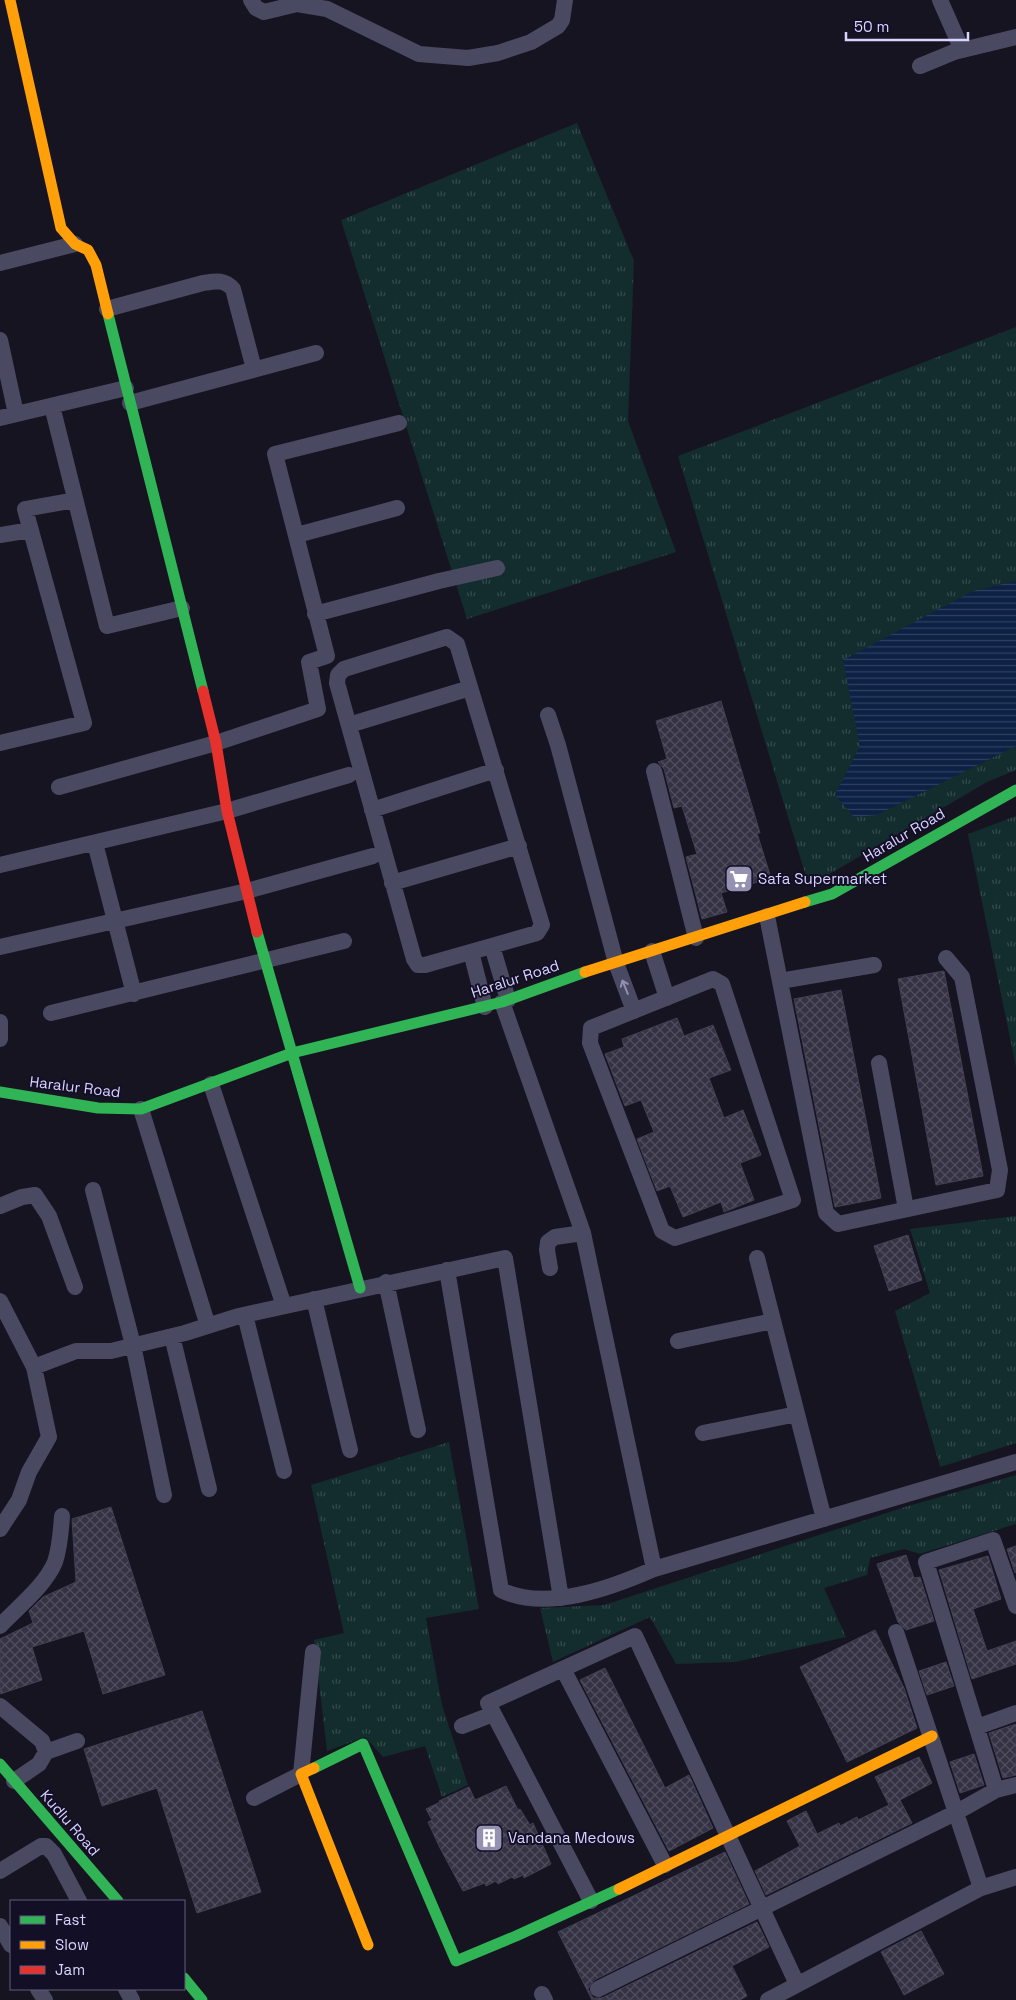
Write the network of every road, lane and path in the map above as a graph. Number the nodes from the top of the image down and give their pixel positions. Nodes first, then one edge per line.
1 (251, 0) edge
2 (565, 0) edge
3 (940, 0) edge
4 (13, 1) edge
5 (1016, 37) edge
6 (962, 50) junction
7 (920, 66) dead end
8 (75, 244) junction
9 (0, 263) edge
10 (107, 309) junction
11 (0, 340) edge
12 (316, 353) dead end
13 (254, 370) junction
14 (128, 395) junction
15 (52, 406) junction
16 (16, 414) junction
17 (0, 418) edge
18 (399, 423) dead end
19 (75, 500) junction
20 (397, 508) dead end
21 (31, 530) junction
22 (0, 535) edge
23 (297, 535) junction
24 (497, 568) dead end
25 (182, 608) junction
26 (315, 614) junction
27 (470, 688) junction
28 (548, 715) dead end
29 (349, 725) junction
30 (216, 742) junction
31 (0, 743) edge
32 (496, 770) junction
33 (654, 771) dead end
34 (349, 775) dead end
35 (59, 787) dead end
36 (1016, 790) edge
37 (372, 810) junction
38 (227, 811) junction
39 (95, 842) junction
40 (519, 846) junction
41 (373, 856) dead end
42 (0, 865) edge
43 (392, 883) junction
44 (246, 891) junction
45 (767, 916) junction
46 (116, 921) junction
47 (696, 938) junction
48 (344, 941) dead end
49 (492, 946) junction
50 (0, 947) edge
51 (652, 951) junction
52 (471, 952) junction
53 (946, 958) dead end
54 (264, 961) junction
55 (616, 963) junction
56 (874, 965) dead end
57 (780, 981) junction
58 (134, 994) junction
59 (667, 998) junction
60 (505, 1001) junction
61 (485, 1007) junction
62 (634, 1011) junction
63 (50, 1013) dead end
64 (0, 1022) edge
65 (0, 1039) edge
66 (292, 1053) junction
67 (879, 1063) dead end
68 (210, 1084) junction
69 (0, 1092) edge
70 (141, 1109) junction
71 (93, 1190) dead end
72 (0, 1206) edge
73 (906, 1209) junction
74 (584, 1232) junction
75 (758, 1258) dead end
76 (550, 1268) dead end
77 (447, 1270) junction
78 (386, 1282) junction
79 (75, 1288) dead end
80 (360, 1288) junction
81 (314, 1299) junction
82 (284, 1306) junction
83 (2, 1308) edge
84 (244, 1315) junction
85 (773, 1321) junction
86 (208, 1326) junction
87 (172, 1336) junction
88 (678, 1341) dead end
89 (133, 1345) junction
90 (34, 1367) junction
91 (797, 1414) junction
92 (418, 1430) dead end
93 (703, 1433) dead end
94 (350, 1450) dead end
95 (1016, 1462) edge
96 (284, 1471) dead end
97 (209, 1489) dead end
98 (164, 1495) dead end
99 (62, 1516) dead end
100 (824, 1519) junction
101 (0, 1529) edge
102 (654, 1569) junction
103 (561, 1598) junction
104 (1016, 1606) edge
105 (0, 1626) edge
106 (896, 1632) dead end
107 (312, 1652) dead end
108 (563, 1669) junction
109 (0, 1706) edge
110 (1016, 1713) edge
111 (493, 1714) junction
112 (462, 1726) dead end
113 (977, 1727) junction
114 (932, 1736) junction
115 (78, 1741) dead end
116 (46, 1752) junction
117 (0, 1764) edge
118 (301, 1774) junction
119 (14, 1781) junction
120 (1016, 1785) edge
121 (996, 1790) junction
122 (254, 1798) dead end
123 (957, 1812) junction
124 (727, 1836) junction
125 (68, 1844) junction
126 (54, 1854) junction
127 (665, 1865) junction
128 (0, 1871) edge
129 (1016, 1877) edge
130 (981, 1888) junction
131 (78, 1900) edge
132 (117, 1900) edge
133 (591, 1901) junction
134 (761, 1908) junction
135 (0, 1926) edge
136 (10, 1943) edge
137 (368, 1945) dead end
138 (185, 1979) edge
139 (797, 1984) junction
140 (598, 1988) dead end
141 (202, 2000) edge
142 (768, 2000) edge

1 - 2 street
3 - 6 street
4 - 8 street
5 - 6 street
6 - 7 street
8 - 9 street
8 - 10 street
10 - 13 street
10 - 14 street
11 - 16 street
12 - 13 street
13 - 14 street
14 - 15 street
14 - 25 street
15 - 16 street
15 - 19 street
16 - 17 street
18 - 23 street
19 - 21 street
19 - 25 street
20 - 23 street
21 - 22 street
21 - 31 street
23 - 26 street
24 - 26 street
25 - 30 street
26 - 30 street
27 - 29 street
27 - 29 street
27 - 32 street
28 - 55 street
29 - 37 street
30 - 35 street
30 - 38 street
32 - 37 street
32 - 40 street
33 - 47 street
34 - 38 street
36 - 45 street, Haralur Road
37 - 43 street
38 - 39 street
38 - 44 street
39 - 42 street
39 - 46 street
40 - 43 street
40 - 49 street
41 - 44 street
43 - 52 street
44 - 46 street
44 - 54 street
45 - 47 street, Haralur Road
45 - 57 street
46 - 50 street
46 - 58 street
47 - 51 street, Haralur Road
48 - 54 street
49 - 52 street
49 - 60 street
51 - 55 street, Haralur Road
51 - 59 street
52 - 61 street
53 - 73 street
54 - 58 street
54 - 66 street
55 - 60 street, Haralur Road
62 -> 55 street
56 - 57 street
57 - 73 street
58 - 63 street
59 - 62 street
59 - 62 street
60 - 61 street, Haralur Road
60 - 74 street
61 - 66 street, Haralur Road
64 - 65 street
66 - 68 street, Haralur Road
66 - 80 street
67 - 73 street
68 - 70 street, Haralur Road
68 - 82 street
69 - 70 street, Haralur Road
70 - 86 street
71 - 89 street
72 - 79 street
74 - 76 street
74 - 102 street
75 - 85 street
77 - 78 street
77 - 103 street
77 - 103 street
78 - 80 street
78 - 92 street
80 - 81 street
81 - 82 street
81 - 94 street
82 - 84 street
83 - 90 street
84 - 86 street
84 - 96 street
85 - 88 street
85 - 91 street
86 - 87 street
87 - 89 street
87 - 97 street
89 - 90 street
89 - 98 street
90 - 101 street
91 - 93 street
91 - 100 street
95 - 100 street
99 - 105 street
100 - 102 street
102 - 103 street
104 - 113 street
106 - 114 street
107 - 118 street
108 - 111 street
108 - 124 street
108 - 127 street
109 - 116 street
110 - 113 street
111 - 112 street
111 - 133 street
113 - 121 street
114 - 123 street
114 - 124 street
115 - 116 street
116 - 119 street
117 - 119 street, Kudlu Road
118 - 122 street
118 - 133 street
118 - 137 street
119 - 125 street, Kudlu Road
120 - 121 street
121 - 123 street
123 - 130 street
123 - 134 street
124 - 127 street
124 - 134 street
125 - 126 street
125 - 132 street, Kudlu Road
126 - 128 street
126 - 131 street
127 - 133 street
129 - 130 street
130 - 139 street
134 - 139 street
134 - 140 street
135 - 136 street
138 - 141 street
139 - 142 street

